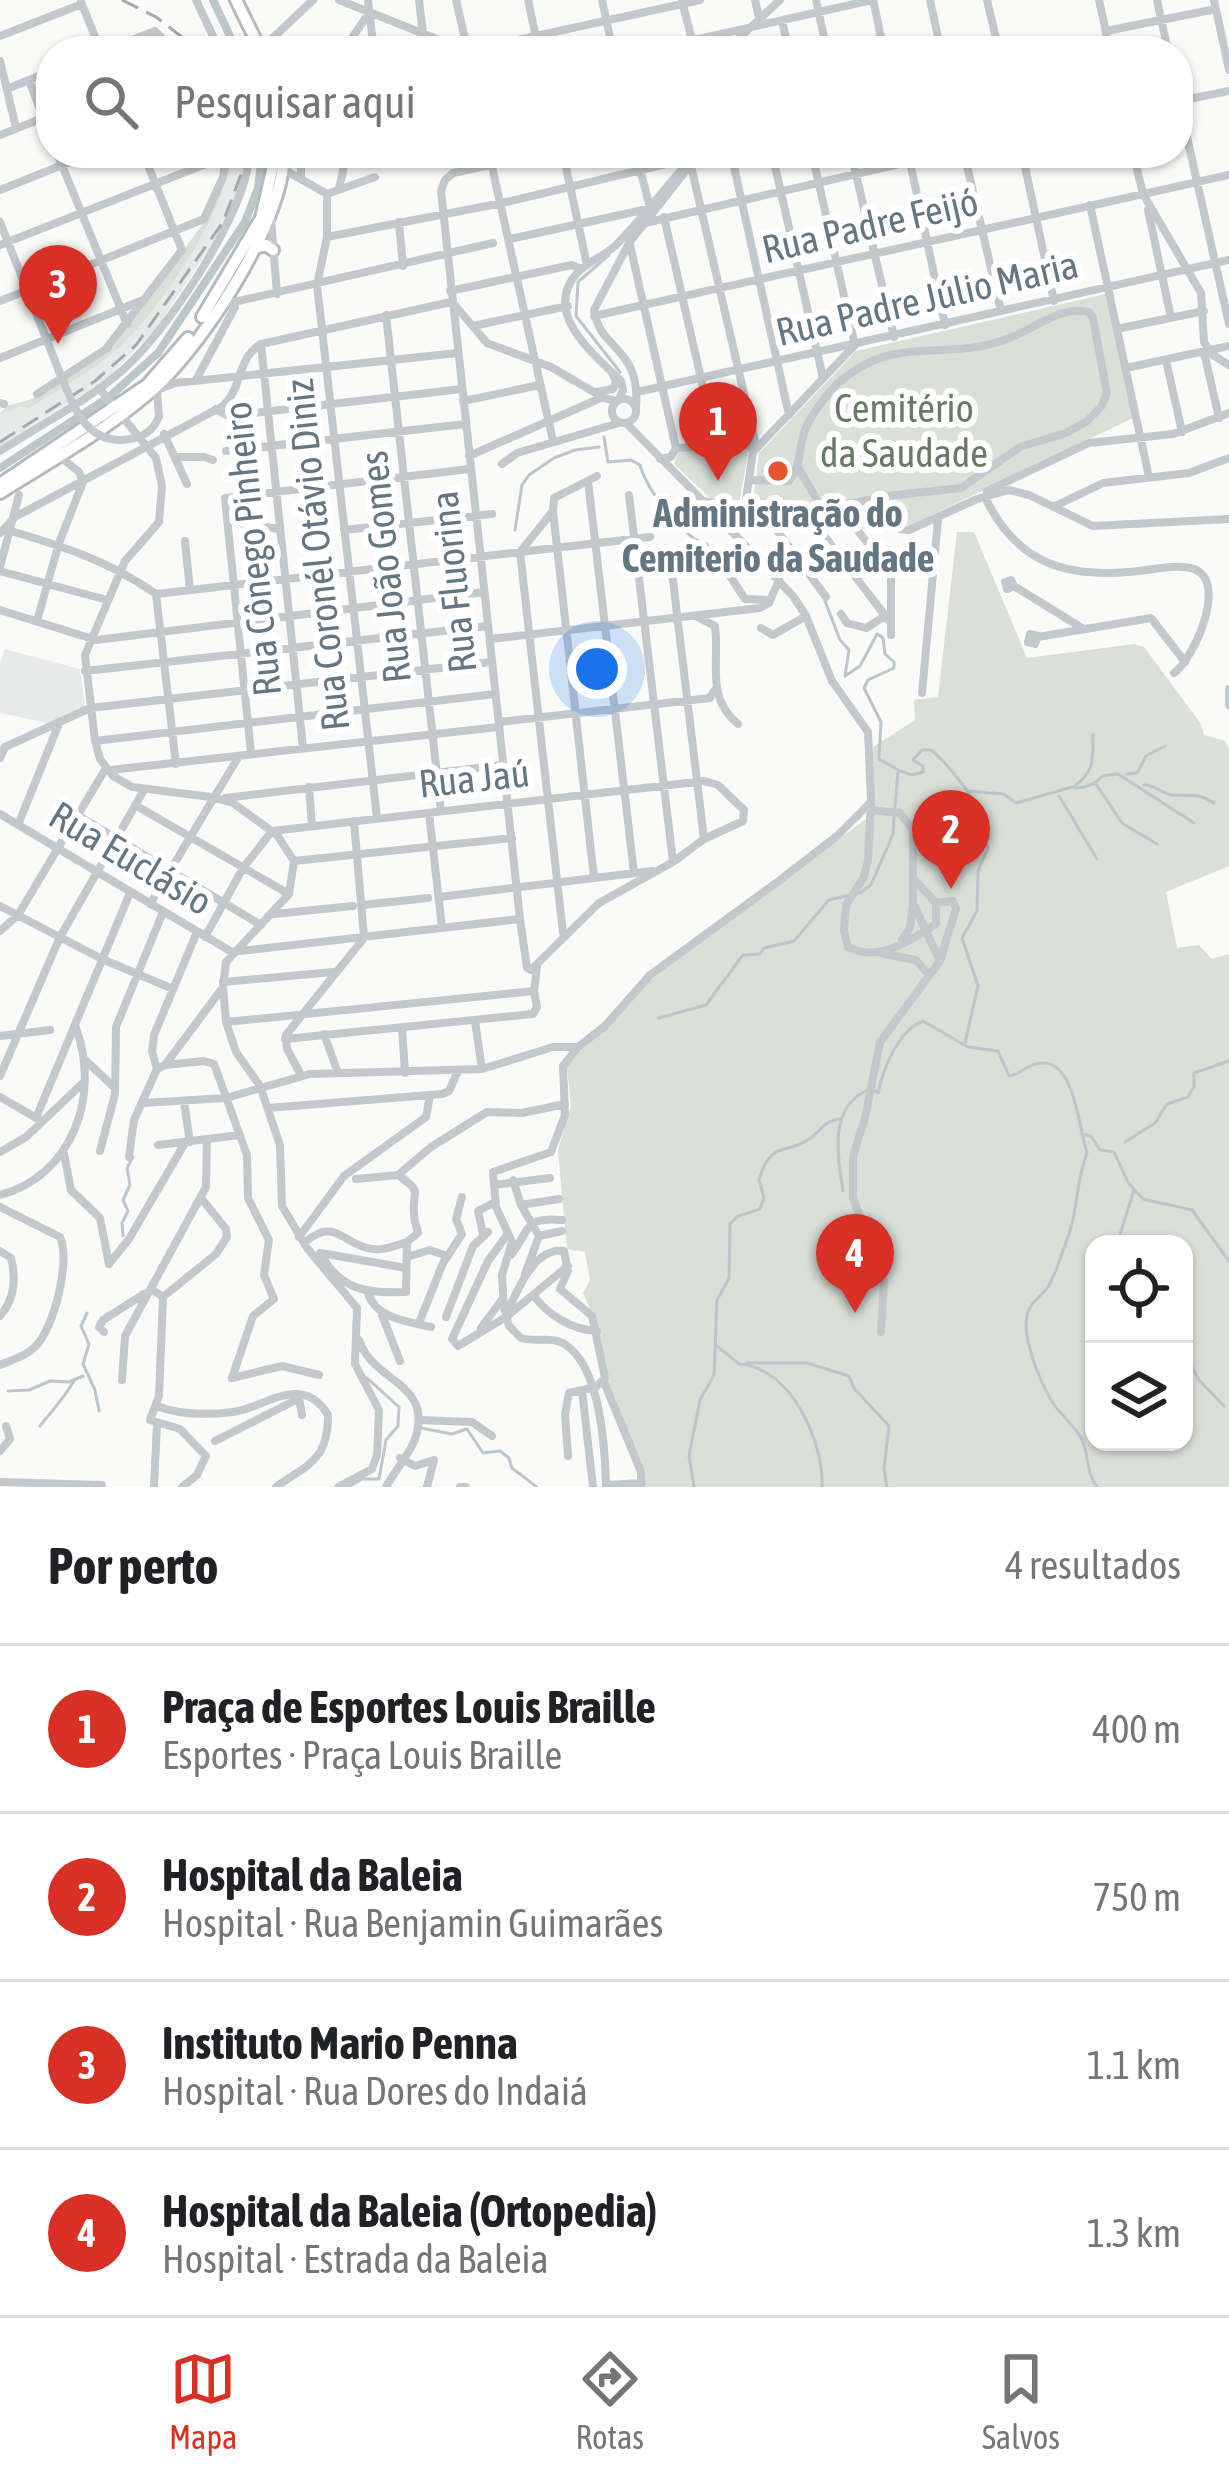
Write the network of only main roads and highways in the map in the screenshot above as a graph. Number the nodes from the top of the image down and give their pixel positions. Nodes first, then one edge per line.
1 (232, 0) edge
2 (251, 36) edge
3 (276, 168) edge
4 (283, 168) edge
5 (269, 195) junction
6 (271, 218) junction
7 (255, 248) junction
8 (273, 250) road end
9 (230, 288) junction
10 (235, 304) road end
11 (217, 313) junction
12 (122, 418) junction
13 (0, 488) edge

1 - 2 main road
3 - 5 main road
4 - 6 main road
5 - 6 main road
5 - 11 main road
6 - 7 main road
7 - 8 main road
7 - 9 main road
9 - 10 main road
9 - 11 main road
11 - 12 main road
11 - 12 main road
12 - 13 main road

